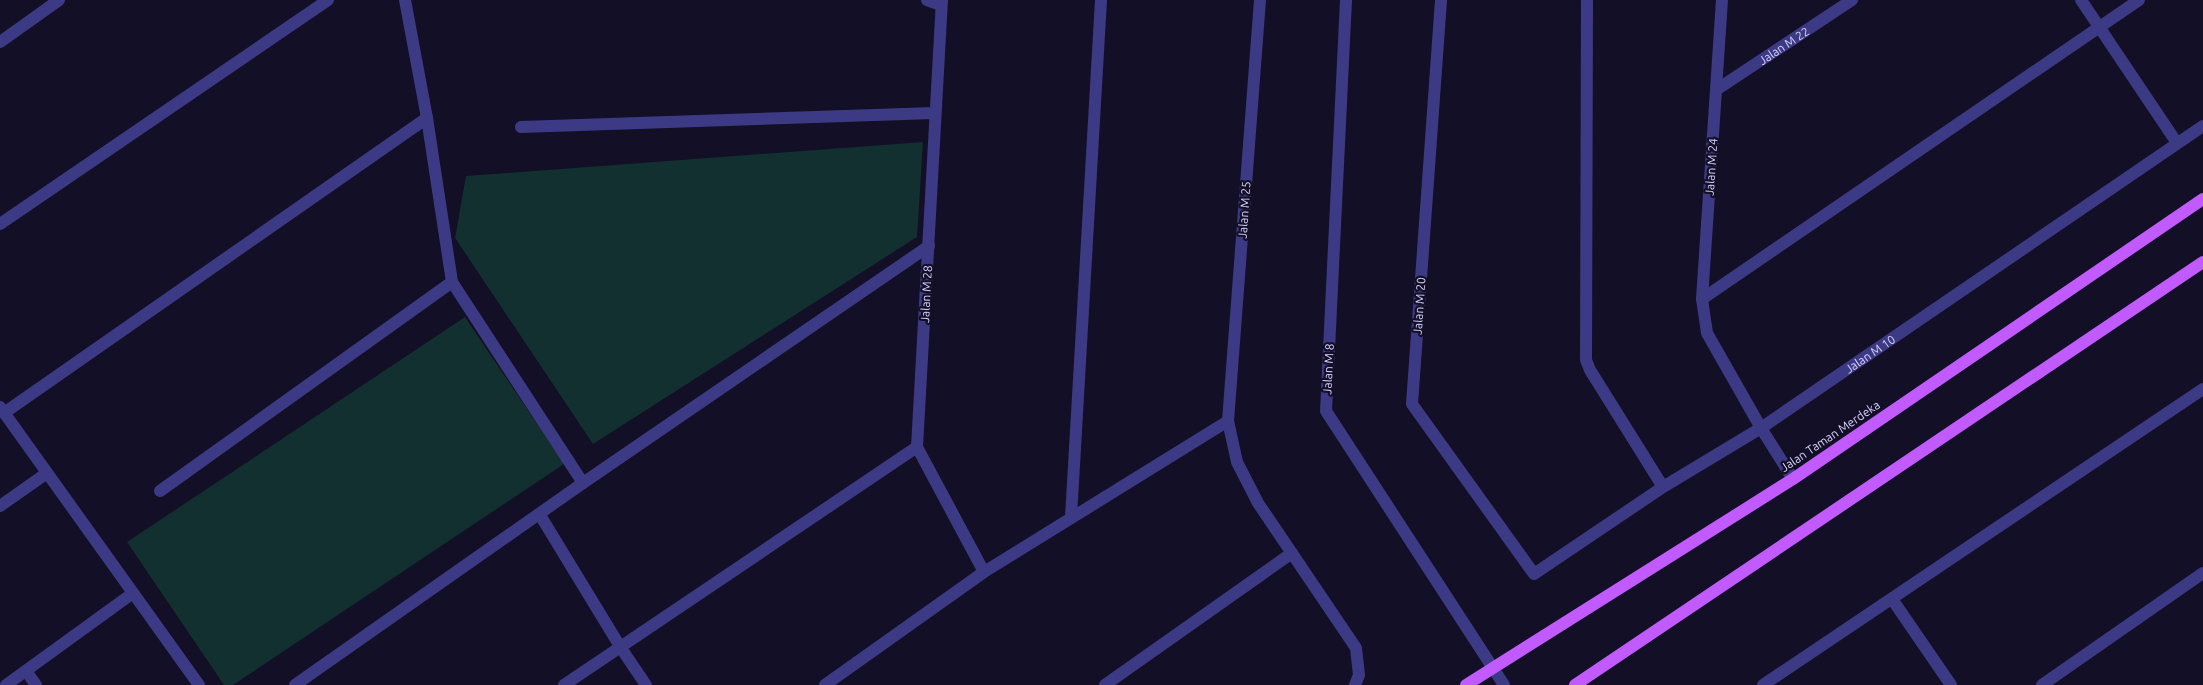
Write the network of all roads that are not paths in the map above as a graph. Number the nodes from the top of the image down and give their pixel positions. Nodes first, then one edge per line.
1 (59, 0) edge
2 (328, 0) edge
3 (405, 0) edge
4 (927, 0) edge
5 (1101, 0) edge
6 (1260, 0) edge
7 (1346, 0) edge
8 (1440, 0) edge
9 (1587, 0) edge
10 (1722, 0) edge
11 (1852, 0) edge
12 (2081, 0) edge
13 (2139, 0) edge
14 (942, 3) edge
15 (2100, 28) junction
16 (0, 42) edge
17 (1716, 90) junction
18 (934, 113) junction
19 (427, 118) junction
20 (2203, 126) edge
21 (521, 127) dead end
22 (2177, 143) junction
23 (2203, 199) edge
24 (0, 224) edge
25 (929, 246) junction
26 (2203, 262) edge
27 (452, 282) junction
28 (1702, 299) junction
29 (2203, 389) edge
30 (2, 410) edge
31 (1228, 421) junction
32 (1761, 428) junction
33 (917, 447) junction
34 (47, 473) junction
35 (1793, 478) junction
36 (583, 483) junction
37 (1663, 487) junction
38 (160, 491) dead end
39 (0, 506) edge
40 (540, 515) junction
41 (1071, 517) junction
42 (1292, 553) junction
43 (984, 572) junction
44 (2203, 573) edge
45 (1534, 574) joint
46 (134, 594) junction
47 (1892, 599) junction
48 (621, 648) junction
49 (1492, 667) junction
50 (26, 671) junction
51 (6, 685) edge
52 (36, 685) edge
53 (199, 685) edge
54 (295, 685) edge
55 (564, 685) edge
56 (646, 685) edge
57 (825, 685) edge
58 (1105, 685) edge
59 (1355, 685) edge
60 (1466, 685) edge
61 (1504, 685) edge
62 (1574, 685) edge
63 (1763, 685) edge
64 (1951, 685) edge
65 (2042, 685) edge

1 - 16 street
2 - 24 street
3 - 19 street
4 - 14 street
5 - 41 street
6 - 31 street, Jalan M 25
7 - 49 street, Jalan M 8
8 - 45 street, Jalan M 20
9 - 37 street
10 - 17 street, Jalan M 24
11 - 17 street, Jalan M 22
12 - 15 street
13 - 15 street
14 - 18 street, Jalan M 28
15 - 22 street
15 - 28 street
17 - 28 street, Jalan M 24
18 - 21 street
18 - 25 street, Jalan M 28
19 - 27 street
19 - 30 street
20 - 22 street, Jalan M 10
22 - 32 street, Jalan M 10
23 - 35 main road, Jalan Taman Merdeka
25 - 33 street, Jalan M 28
25 - 36 street
26 - 62 main road
27 - 36 street
27 - 38 street
28 - 32 street, Jalan M 24
29 - 47 street
30 - 34 street
31 - 41 street
31 - 42 street, Jalan M 25
32 - 35 street
32 - 37 street, Jalan M 10
33 - 43 street
33 - 48 street
34 - 39 street
34 - 46 street
35 - 49 main road, Jalan Taman Merdeka
36 - 40 street
37 - 45 street, Jalan M 10
40 - 48 street
40 - 54 street
41 - 43 street
42 - 58 street
42 - 59 street, Jalan M 25
43 - 57 street
44 - 65 street
46 - 50 street
46 - 53 street
47 - 63 street
47 - 64 street
48 - 55 street
48 - 56 street
49 - 60 main road, Jalan Taman Merdeka
49 - 61 street, Jalan M 8
50 - 51 street
50 - 52 street

